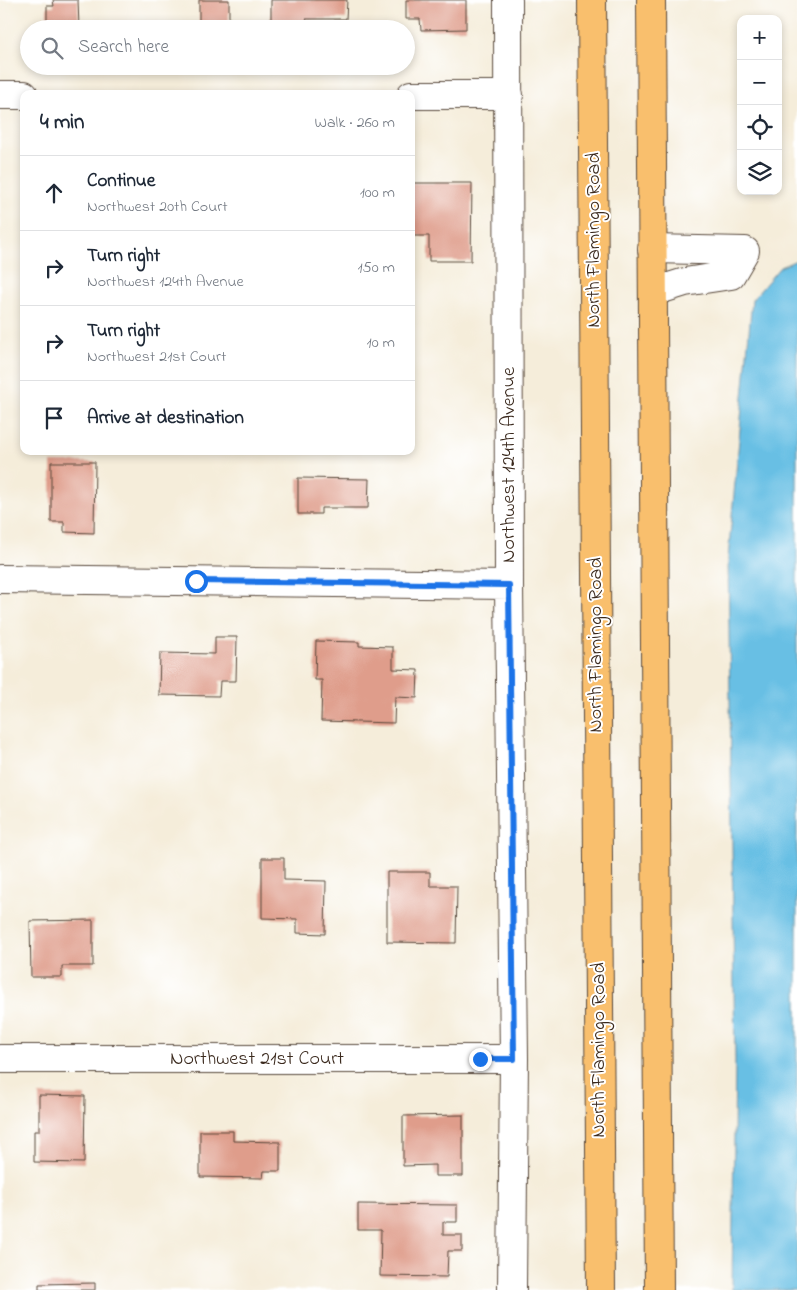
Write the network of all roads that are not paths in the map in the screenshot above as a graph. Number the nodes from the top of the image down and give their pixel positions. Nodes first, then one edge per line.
1 (508, 0) edge
2 (592, 0) edge
3 (651, 0) edge
4 (0, 95) edge
5 (20, 95) edge
6 (415, 95) edge
7 (509, 95) junction
8 (652, 249) junction
9 (653, 292) junction
10 (0, 579) edge
11 (509, 585) junction
12 (0, 1059) edge
13 (514, 1059) junction
14 (512, 1290) edge
15 (601, 1290) edge
16 (659, 1290) edge

1 - 7 street, Northwest 124th Avenue
2 - 15 highway, North Flamingo Road
3 - 8 highway
4 - 5 street
6 - 7 street
7 - 11 street, Northwest 124th Avenue
8 - 9 highway
8 - 9 street
9 - 16 highway
10 - 11 street
11 - 13 street, Northwest 124th Avenue
12 - 13 street, Northwest 21st Court
13 - 14 street, Northwest 124th Avenue

